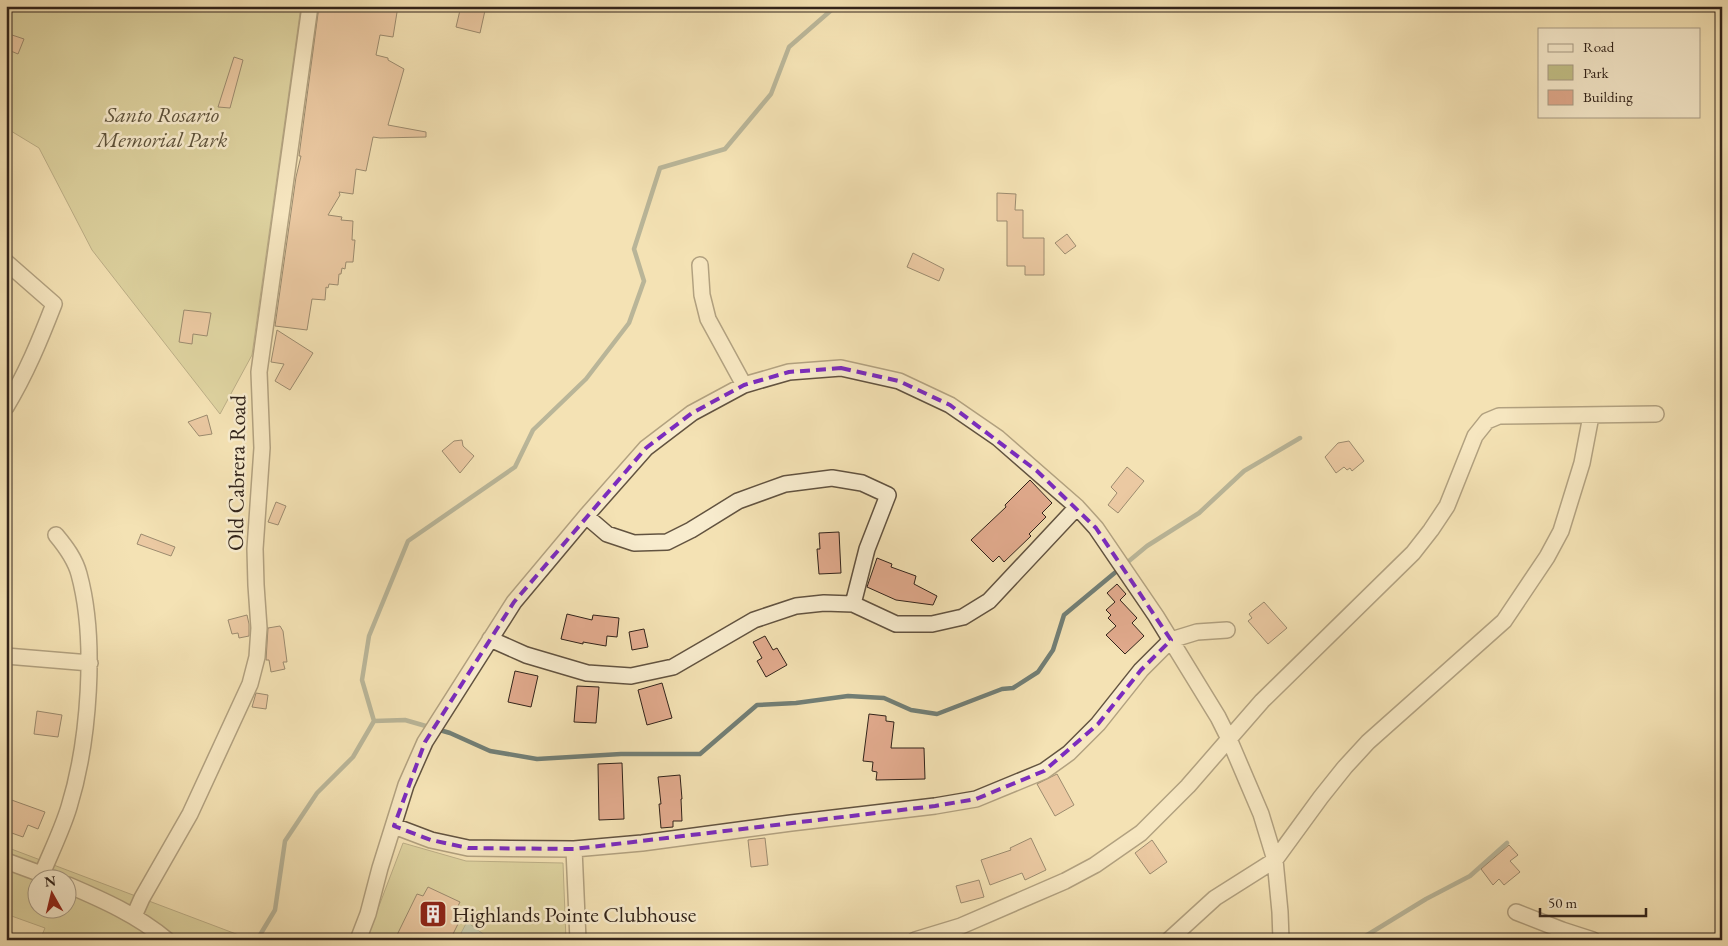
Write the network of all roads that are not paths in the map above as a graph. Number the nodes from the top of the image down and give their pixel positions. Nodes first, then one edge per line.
1 (312, 10) edge
2 (6, 262) edge
3 (700, 265) dead end
4 (744, 385) junction
5 (6, 407) edge
6 (1656, 414) dead end
7 (1591, 416) junction
8 (1077, 507) junction
9 (586, 516) junction
10 (56, 535) dead end
11 (853, 604) junction
12 (1227, 630) dead end
13 (490, 639) junction
14 (1171, 640) junction
15 (6, 656) edge
16 (90, 663) junction
17 (1229, 739) junction
18 (394, 826) junction
19 (574, 849) junction
20 (1275, 860) junction
21 (6, 861) edge
22 (50, 868) edge
23 (28, 869) edge
24 (78, 889) edge
25 (1516, 912) dead end
26 (134, 916) junction
27 (964, 933) edge
28 (1561, 935) edge
29 (167, 940) edge
30 (358, 940) edge
31 (578, 940) edge
32 (915, 940) edge
33 (1169, 940) edge
34 (1281, 940) edge
35 (1593, 940) edge

1 - 26 street, Old Cabrera Road
2 - 5 street
3 - 4 street
4 - 8 street
4 - 9 street
6 - 7 street
7 - 17 street
7 - 20 street
8 - 11 street
8 - 14 street
9 - 11 street
9 - 13 street
10 - 16 street
11 - 13 street
12 - 14 street
13 - 18 street
14 - 17 street
14 - 19 street
15 - 16 street
16 - 22 street
17 - 20 street
17 - 27 street
18 - 19 street
18 - 30 street
19 - 31 street
20 - 33 street
20 - 34 street
21 - 23 street
24 - 26 street
25 - 28 street
26 - 29 street
27 - 32 street
28 - 35 street

